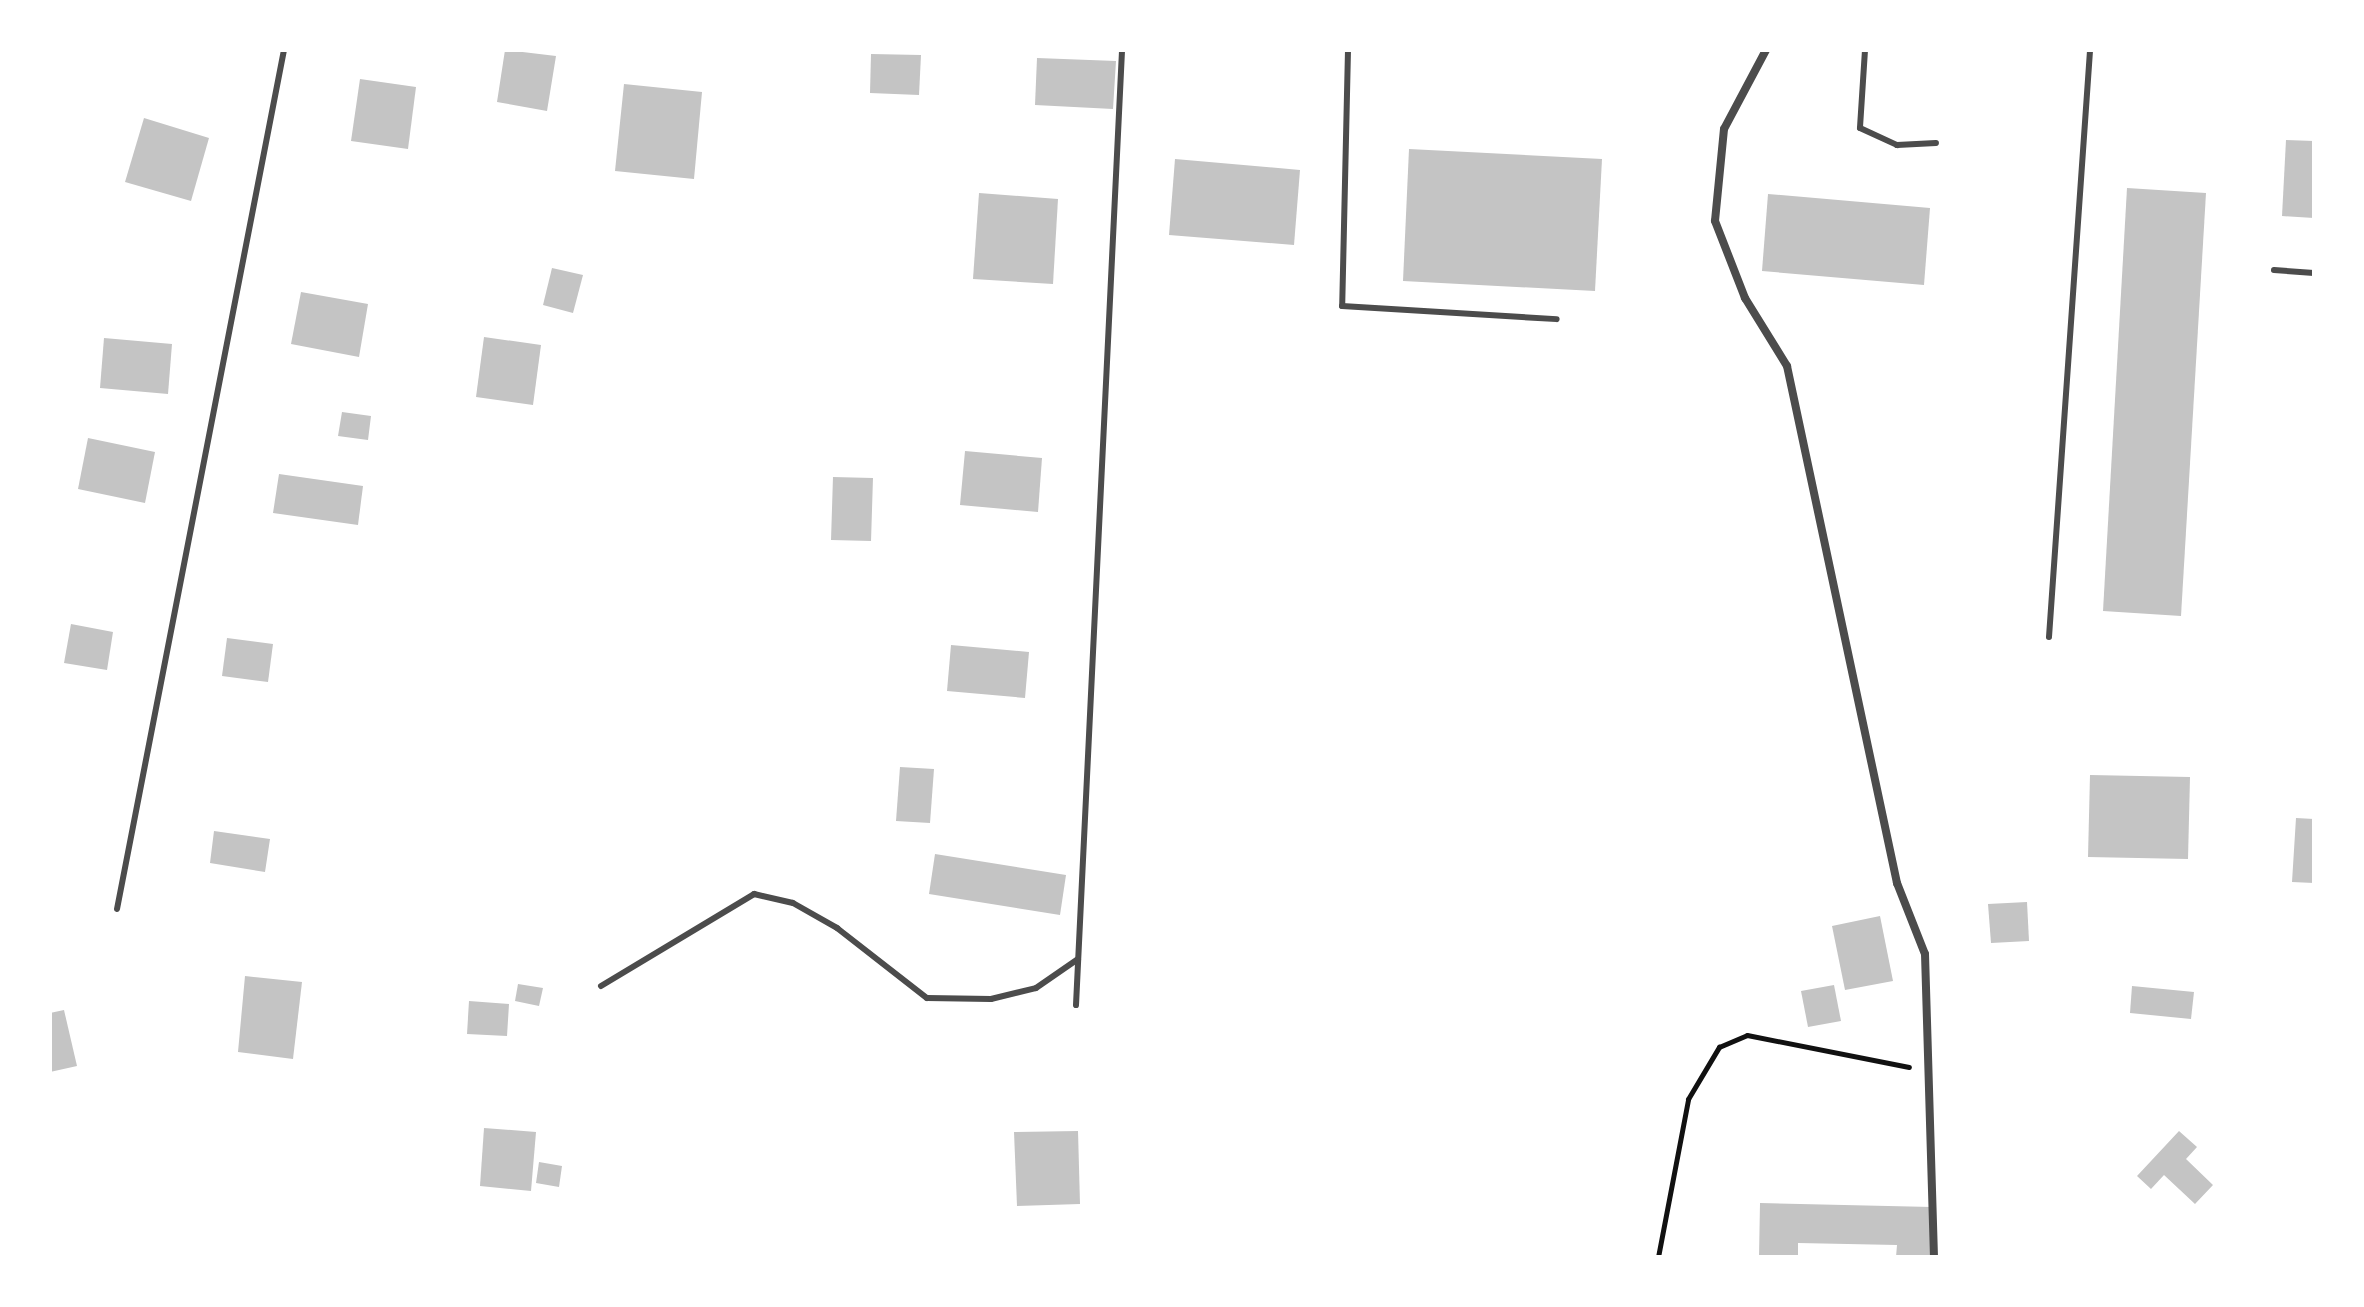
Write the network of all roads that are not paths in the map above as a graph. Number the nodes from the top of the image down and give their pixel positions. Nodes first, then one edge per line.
1 (284, 50) edge
2 (1122, 50) edge
3 (1348, 50) edge
4 (1766, 50) edge
5 (1865, 50) edge
6 (2090, 50) edge
7 (1936, 143) dead end
8 (2274, 270) dead end
9 (2314, 273) edge
10 (1557, 319) dead end
11 (2049, 637) dead end
12 (117, 909) dead end
13 (1078, 959) junction
14 (601, 986) dead end
15 (1076, 1005) dead end
16 (1934, 1257) edge

1 - 12 lane
2 - 13 lane
3 - 10 lane
4 - 16 street
5 - 7 lane
6 - 11 lane
8 - 9 lane
13 - 14 lane
13 - 15 lane

